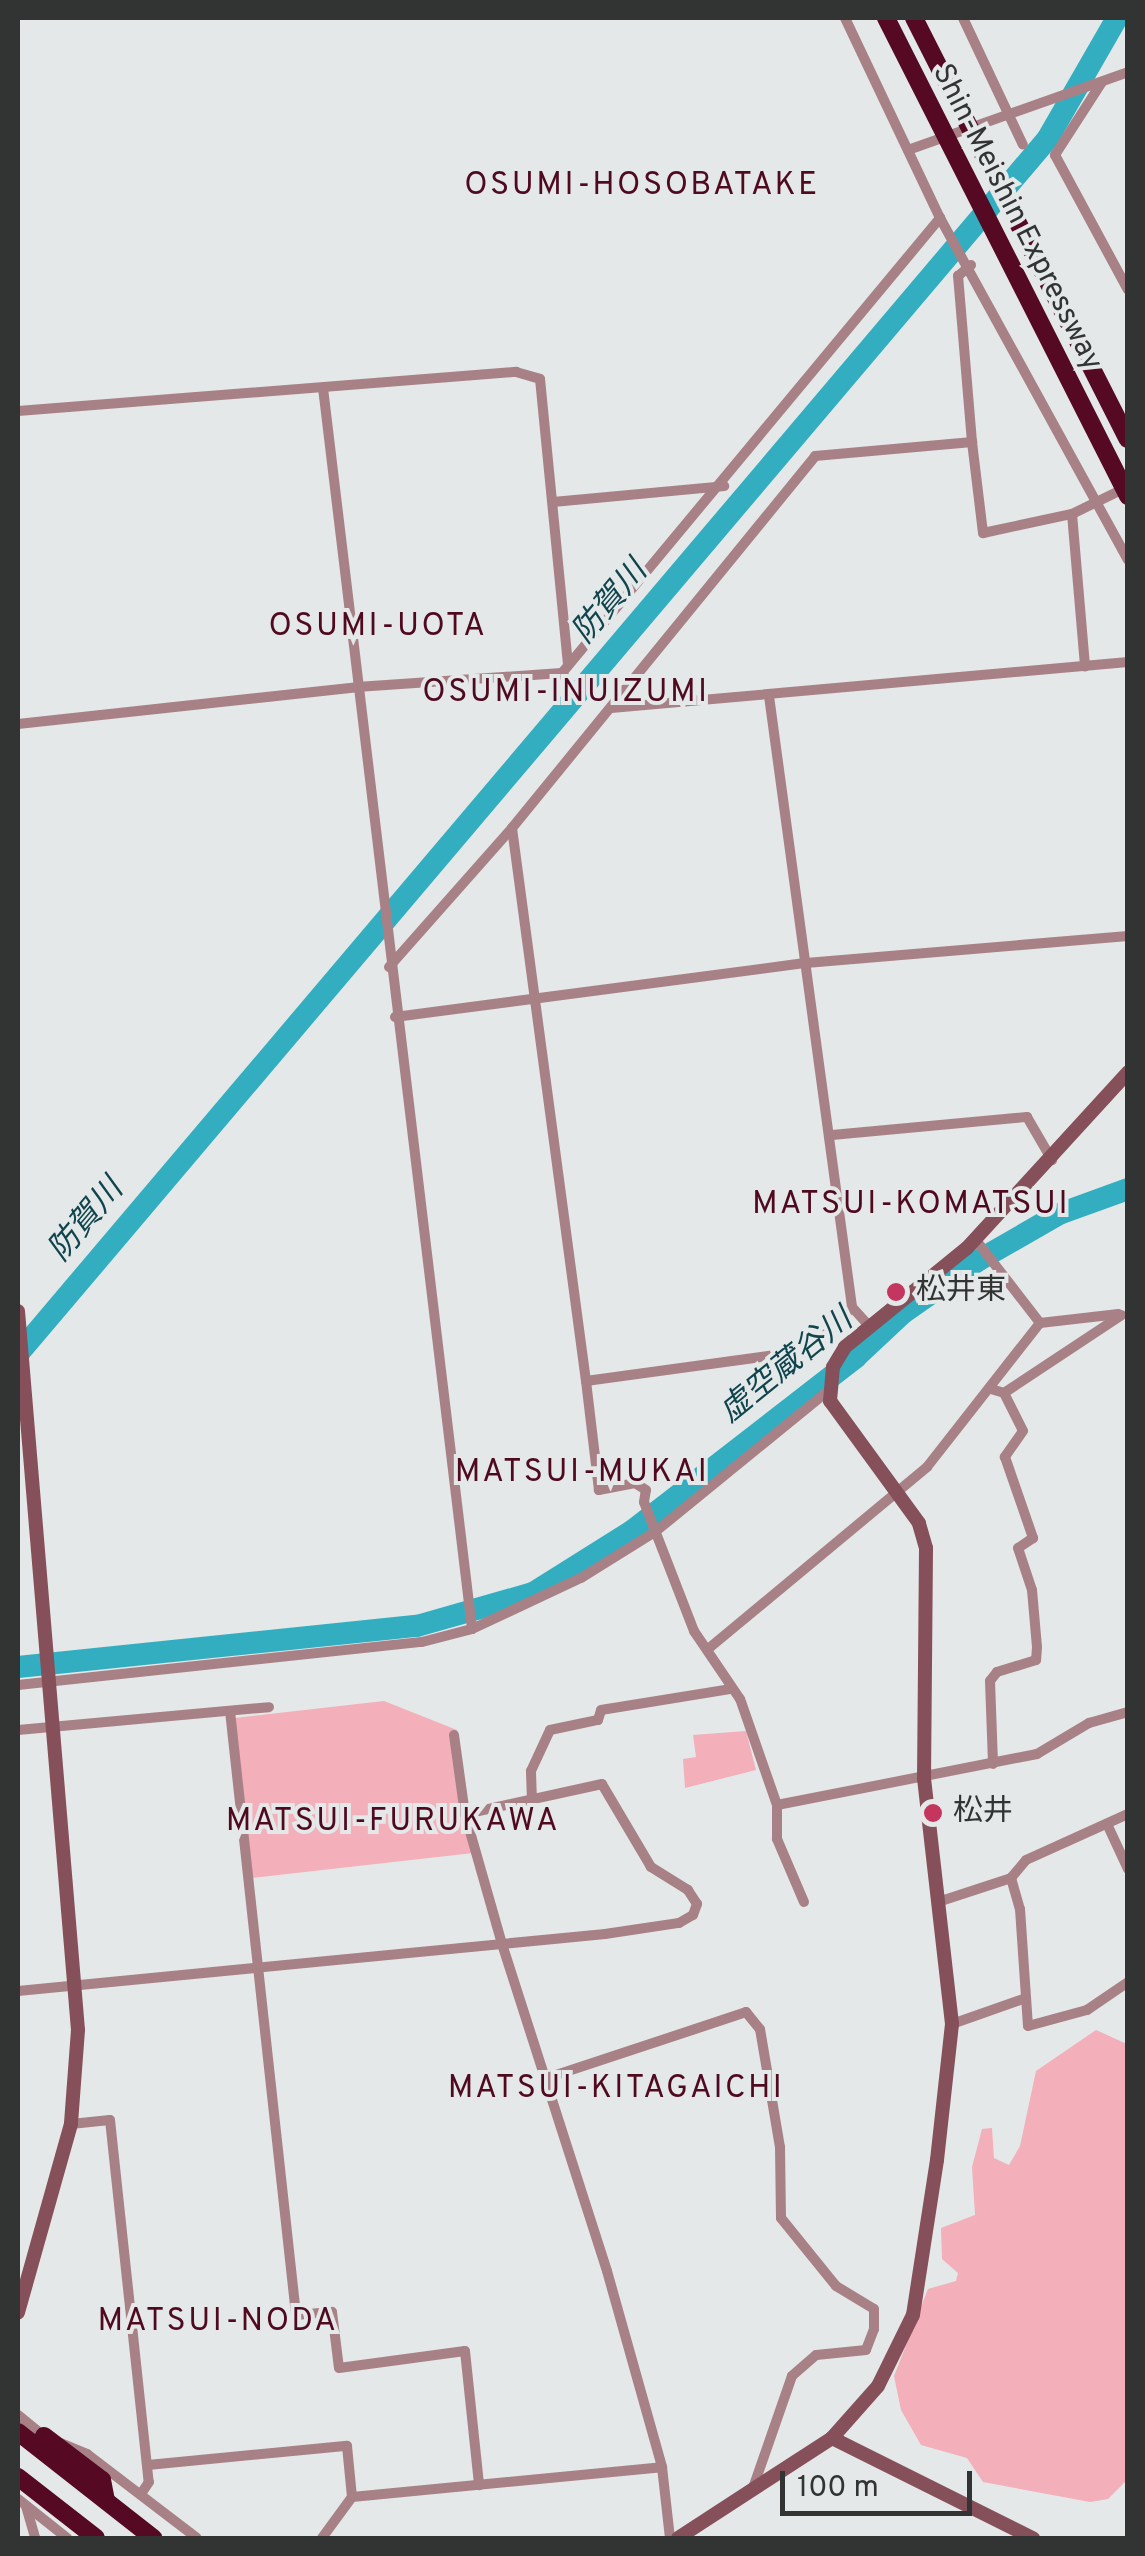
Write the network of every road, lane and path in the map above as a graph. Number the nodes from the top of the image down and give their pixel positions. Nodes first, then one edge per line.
1 (845, 18) edge
2 (886, 18) edge
3 (914, 18) edge
4 (963, 18) edge
5 (1128, 72) edge
6 (1099, 83) junction
7 (1008, 113) junction
8 (1023, 146) dead end
9 (908, 150) junction
10 (940, 218) junction
11 (971, 264) junction
12 (1128, 290) edge
13 (322, 388) junction
14 (18, 411) edge
15 (1128, 439) edge
16 (972, 442) junction
17 (724, 486) junction
18 (1128, 486) edge
19 (1128, 496) edge
20 (553, 502) junction
21 (1097, 502) junction
22 (1072, 514) junction
23 (1128, 560) edge
24 (1128, 662) edge
25 (1085, 666) junction
26 (566, 673) junction
27 (357, 687) junction
28 (770, 696) junction
29 (611, 708) junction
30 (18, 724) edge
31 (512, 828) junction
32 (1128, 936) edge
33 (806, 963) junction
34 (389, 967) junction
35 (536, 999) junction
36 (395, 1017) junction
37 (1128, 1072) edge
38 (832, 1135) junction
39 (1052, 1161) junction
40 (975, 1239) junction
41 (852, 1307) junction
42 (18, 1314) edge
43 (1125, 1317) edge
44 (1040, 1324) junction
45 (870, 1327) junction
46 (586, 1381) junction
47 (830, 1387) junction
48 (991, 1389) junction
49 (1004, 1393) junction
50 (898, 1492) junction
51 (655, 1532) junction
52 (472, 1629) junction
53 (708, 1649) junction
54 (49, 1679) junction
55 (18, 1685) edge
56 (731, 1688) junction
57 (269, 1707) dead end
58 (230, 1711) junction
59 (1128, 1712) edge
60 (54, 1727) junction
61 (18, 1730) edge
62 (454, 1735) dead end
63 (993, 1764) junction
64 (924, 1779) junction
65 (532, 1801) junction
66 (778, 1805) junction
67 (466, 1814) junction
68 (1128, 1814) edge
69 (1107, 1824) junction
70 (1128, 1869) edge
71 (1011, 1878) junction
72 (941, 1901) junction
73 (804, 1902) dead end
74 (502, 1944) junction
75 (258, 1971) junction
76 (1128, 1982) edge
77 (76, 1984) junction
78 (18, 1990) edge
79 (1026, 1998) junction
80 (952, 2024) junction
81 (544, 2079) junction
82 (71, 2124) junction
83 (18, 2313) edge
84 (18, 2415) edge
85 (18, 2432) edge
86 (44, 2436) junction
87 (832, 2438) junction
88 (18, 2445) edge
89 (148, 2466) junction
90 (662, 2467) junction
91 (18, 2477) edge
92 (479, 2484) junction
93 (752, 2490) junction
94 (141, 2494) junction
95 (352, 2497) junction
96 (20, 2498) edge
97 (101, 2498) junction
98 (72, 2536) edge
99 (35, 2538) edge
100 (96, 2538) edge
101 (137, 2538) edge
102 (153, 2538) edge
103 (197, 2538) edge
104 (322, 2538) edge
105 (670, 2538) edge
106 (678, 2538) edge
107 (1033, 2538) edge

1 - 9 street
2 - 19 highway, Shin-Meishin Expressway, bridge
3 - 15 highway, Shin-Meishin Expressway, bridge
4 - 7 street
5 - 6 street
6 - 7 street
6 - 12 street
7 - 8 street
7 - 9 street
9 - 10 street
10 - 11 street
10 - 17 street
11 - 16 street
11 - 21 street
13 - 14 street
13 - 20 street
13 - 27 street
16 - 22 street
16 - 29 street
17 - 20 street
17 - 26 street
18 - 21 street
20 - 26 street
21 - 22 street
21 - 23 street
22 - 25 street
24 - 25 street
25 - 28 street
26 - 27 street
27 - 30 street
27 - 34 street
28 - 29 street
28 - 33 street
29 - 31 street
31 - 34 street
31 - 35 street
32 - 33 street
33 - 35 street
33 - 38 street
34 - 36 street
35 - 36 street
35 - 46 street
36 - 52 street
37 - 39 street
38 - 39 street
38 - 41 street
39 - 40 street
40 - 44 street
40 - 45 street
41 - 45 street
41 - 46 street
42 - 54 street
43 - 44 street
43 - 49 street
44 - 48 street
45 - 47 street
46 - 51 street
47 - 50 street
47 - 51 street
48 - 49 street
48 - 50 street
49 - 63 street
50 - 53 street
50 - 64 street
51 - 52 street
51 - 53 street
52 - 54 street
53 - 56 street
54 - 55 street
54 - 60 street
56 - 65 street
56 - 66 street
57 - 58 street
58 - 60 street
58 - 75 street
59 - 63 street
60 - 61 street
60 - 77 street
62 - 67 street
63 - 64 street
64 - 66 street
64 - 72 street
65 - 67 street
65 - 74 street
66 - 73 street
67 - 74 street
68 - 69 street
69 - 70 street
69 - 71 street
71 - 72 street
71 - 79 street
72 - 80 street
74 - 75 street
74 - 81 street
75 - 77 street
75 - 92 street
76 - 79 street
77 - 78 street
77 - 82 street
79 - 80 street
80 - 87 street
81 - 90 street
81 - 93 street
82 - 83 street
82 - 89 street
84 - 86 street
85 - 97 highway
86 - 94 street
86 - 97 highway
87 - 93 street
87 - 107 street
88 - 101 highway
89 - 94 street
89 - 95 street
90 - 92 street
90 - 105 street
91 - 100 highway
92 - 95 street
93 - 106 street
94 - 103 street
95 - 104 street
96 - 98 highway
96 - 99 street
97 - 102 highway

